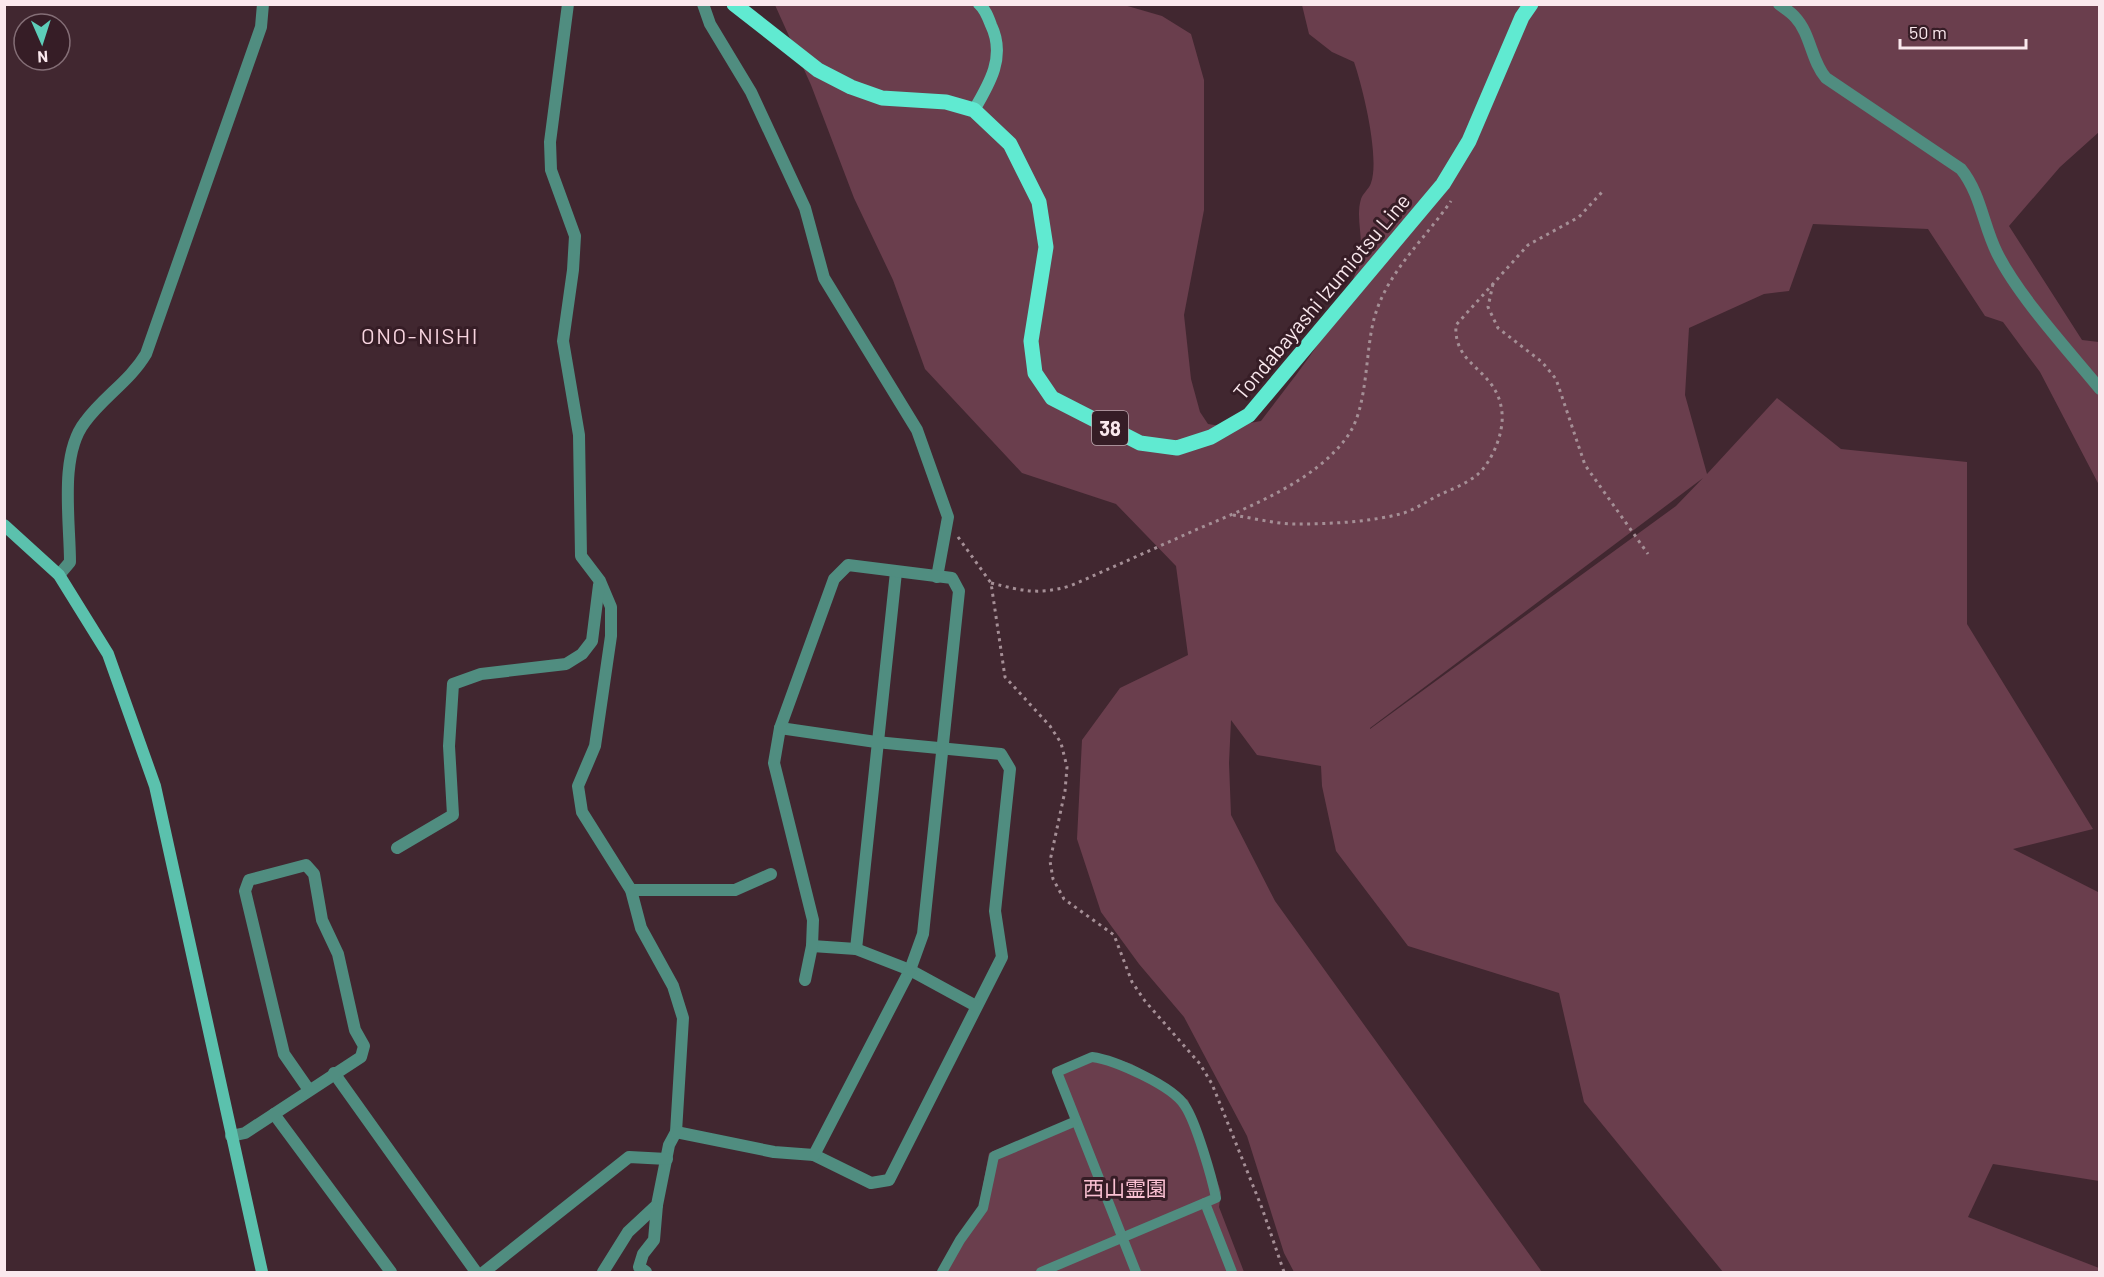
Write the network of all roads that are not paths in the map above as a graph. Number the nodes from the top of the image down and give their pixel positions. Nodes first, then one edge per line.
1 (263, 4) edge
2 (568, 4) edge
3 (703, 4) edge
4 (734, 4) edge
5 (979, 4) edge
6 (1531, 4) edge
7 (1779, 4) edge
8 (974, 110) junction
9 (2094, 374) edge
10 (2100, 389) edge
11 (4, 525) edge
12 (896, 572) junction
13 (59, 575) junction
14 (937, 577) junction
15 (600, 581) junction
16 (780, 728) junction
17 (876, 742) junction
18 (944, 749) junction
19 (397, 848) dead end
20 (771, 874) dead end
21 (631, 890) junction
22 (812, 946) junction
23 (856, 949) junction
24 (910, 970) junction
25 (805, 980) dead end
26 (976, 1006) junction
27 (334, 1073) junction
28 (309, 1090) junction
29 (274, 1114) junction
30 (1076, 1121) junction
31 (676, 1132) junction
32 (231, 1136) junction
33 (814, 1155) junction
34 (667, 1159) junction
35 (1205, 1203) junction
36 (657, 1205) junction
37 (1122, 1239) junction
38 (262, 1272) edge
39 (391, 1272) edge
40 (476, 1272) edge
41 (484, 1272) edge
42 (603, 1272) edge
43 (646, 1272) edge
44 (942, 1272) edge
45 (1041, 1272) edge
46 (1136, 1272) edge
47 (1232, 1272) edge

1 - 13 street
2 - 15 street
3 - 14 street
4 - 8 main road, Tondabayashi Izumiotsu Line / 38
5 - 8 street
6 - 8 main road, Tondabayashi Izumiotsu Line / 38
7 - 9 street
9 - 10 street
11 - 13 street
12 - 14 street
12 - 16 street
12 - 17 street
13 - 32 street
14 - 18 street
15 - 19 street
15 - 21 street
16 - 17 street
16 - 22 street
17 - 18 street
17 - 23 street
18 - 24 street
18 - 26 street
20 - 21 street
21 - 31 street
22 - 23 street
22 - 25 street
23 - 24 street
24 - 26 street
24 - 33 street
26 - 33 street
27 - 28 street
27 - 28 street
27 - 40 street
28 - 29 street
29 - 32 street
29 - 39 street
30 - 35 lane
30 - 37 lane
30 - 44 lane
31 - 33 street
31 - 34 street
32 - 38 street
34 - 36 street
34 - 41 street
35 - 37 lane
35 - 47 lane
36 - 42 street
36 - 43 street
37 - 45 lane
37 - 46 lane

